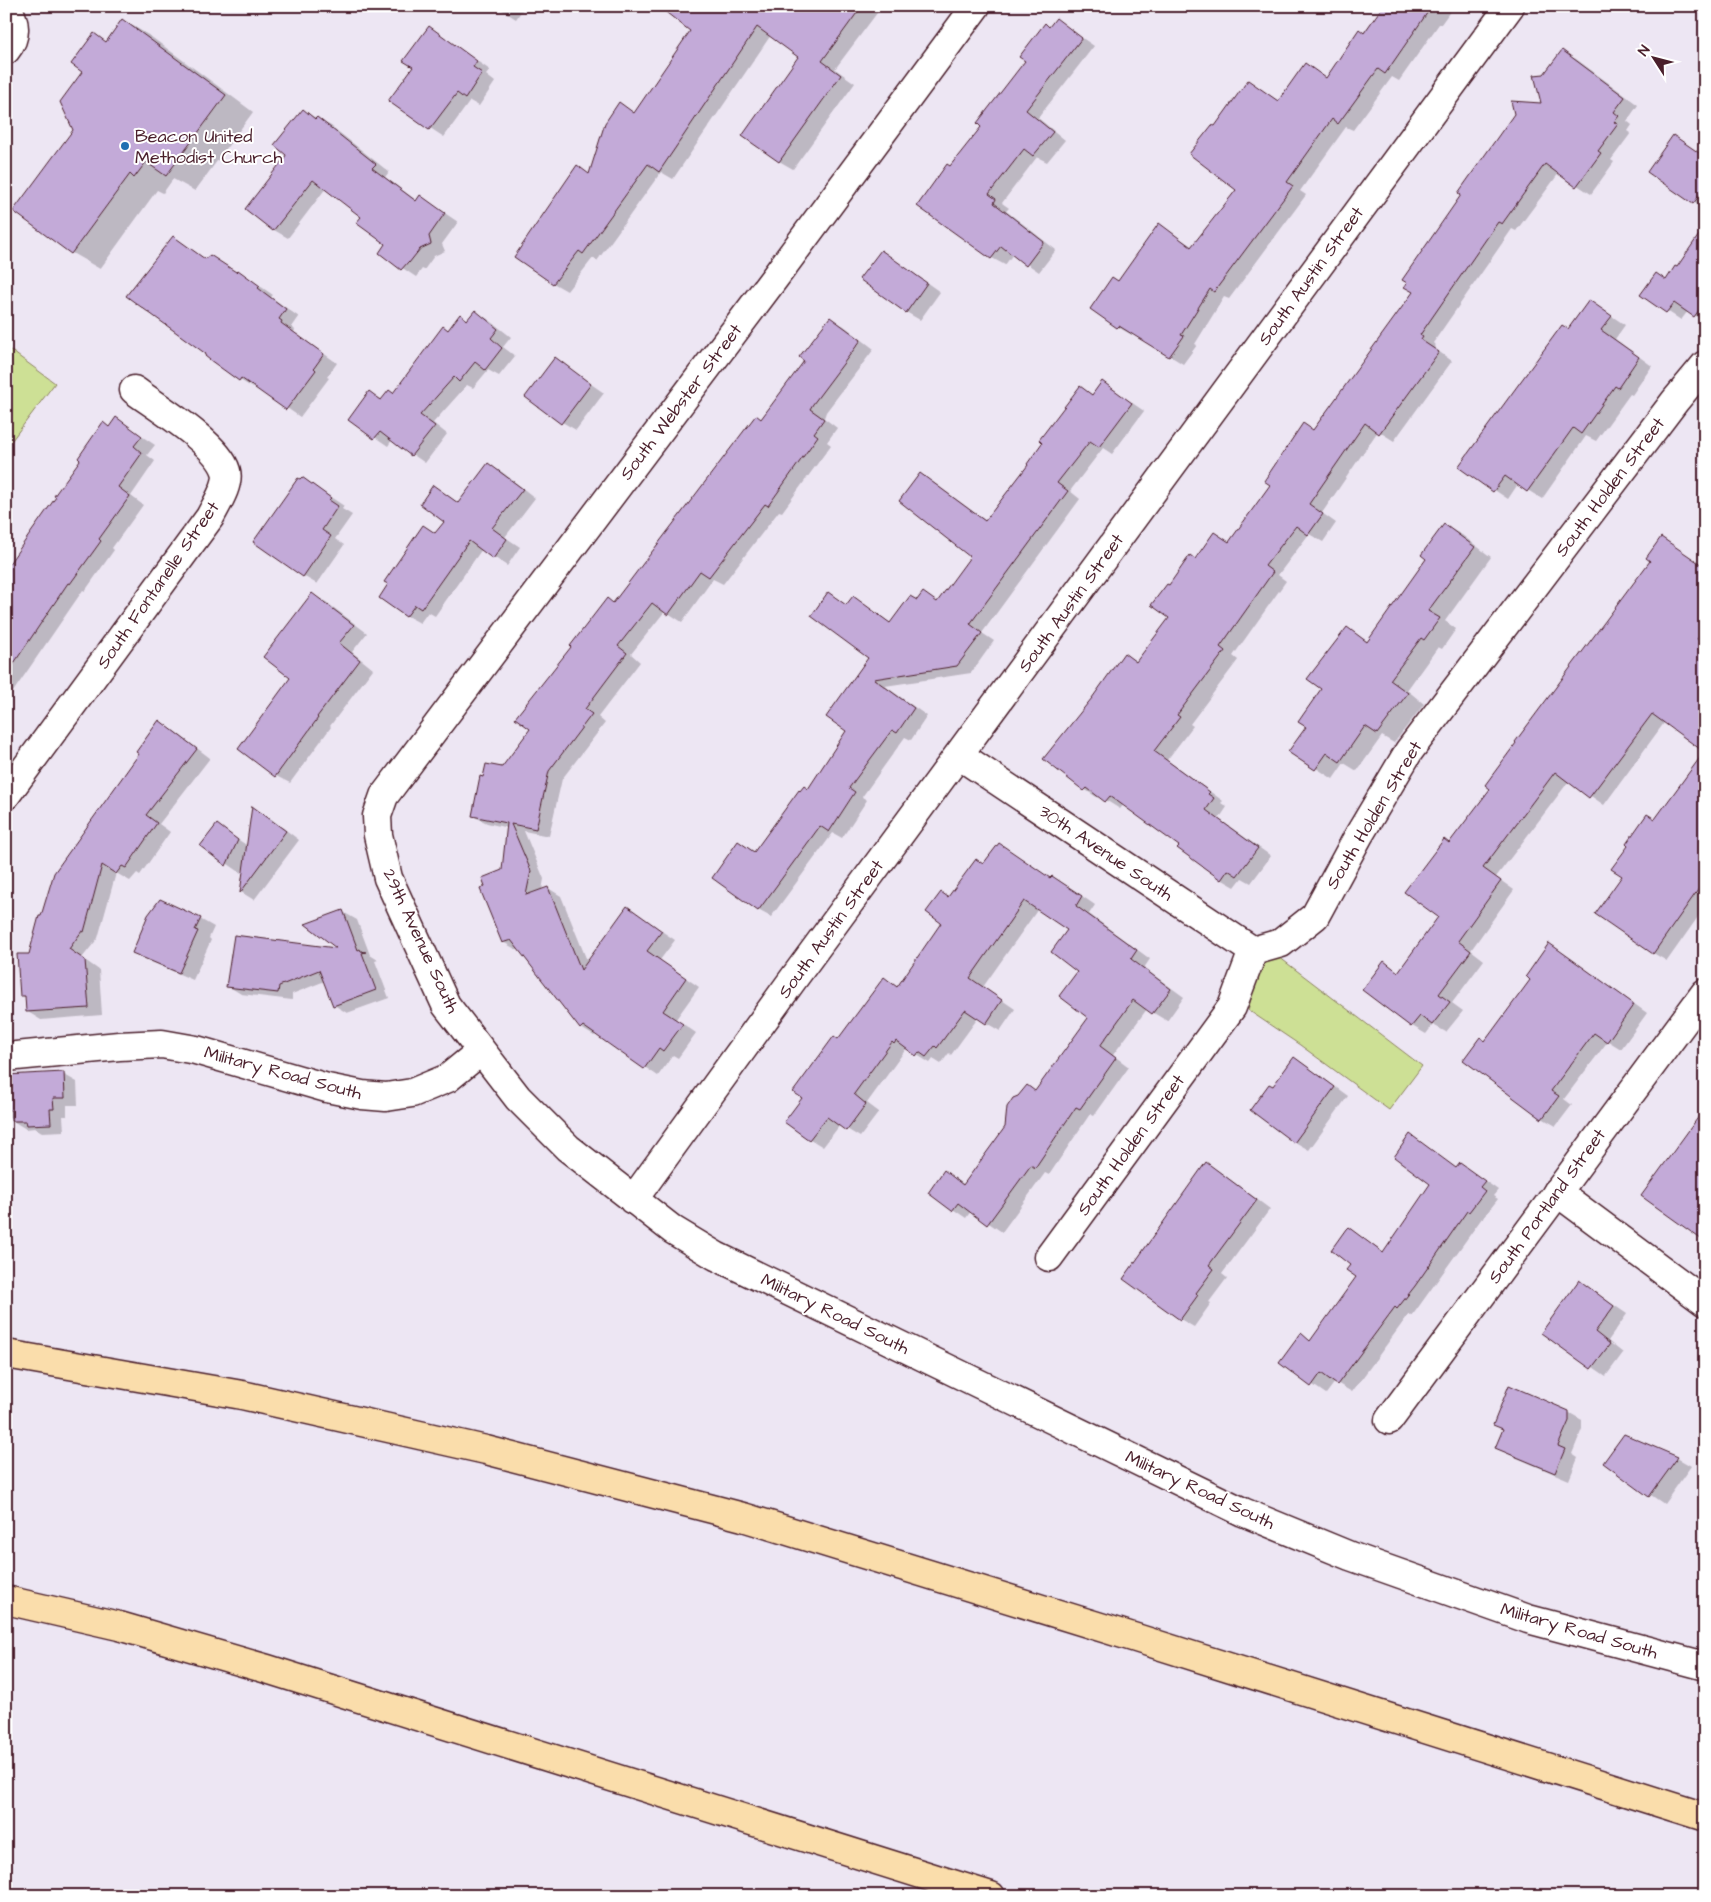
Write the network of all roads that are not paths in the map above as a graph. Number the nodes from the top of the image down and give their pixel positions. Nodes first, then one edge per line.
1 (7, 6) edge
2 (976, 6) edge
3 (1510, 6) edge
4 (6, 50) edge
5 (1705, 366) edge
6 (134, 390) dead end
7 (959, 754) junction
8 (6, 795) edge
9 (384, 796) joint
10 (1253, 951) junction
11 (1705, 993) edge
12 (481, 1051) junction
13 (6, 1057) edge
14 (1557, 1192) junction
15 (633, 1200) junction
16 (1049, 1257) dead end
17 (1705, 1302) edge
18 (6, 1354) edge
19 (1389, 1420) dead end
20 (6, 1600) edge
21 (1705, 1666) edge
22 (1705, 1817) edge
23 (991, 1896) edge

1 - 4 street
2 - 9 street, South Webster Street
3 - 7 street, South Austin Street
5 - 10 street, South Holden Street
6 - 8 street, South Fontanelle Street
7 - 10 street, 30th Avenue South
7 - 15 street, South Austin Street
9 - 12 street, 29th Avenue South
10 - 16 street, South Holden Street
11 - 14 street, South Portland Street
12 - 13 street, Military Road South
12 - 15 street, Military Road South
14 - 17 street
14 - 19 street, South Portland Street
15 - 21 street, Military Road South
18 - 22 highway
20 - 23 highway

